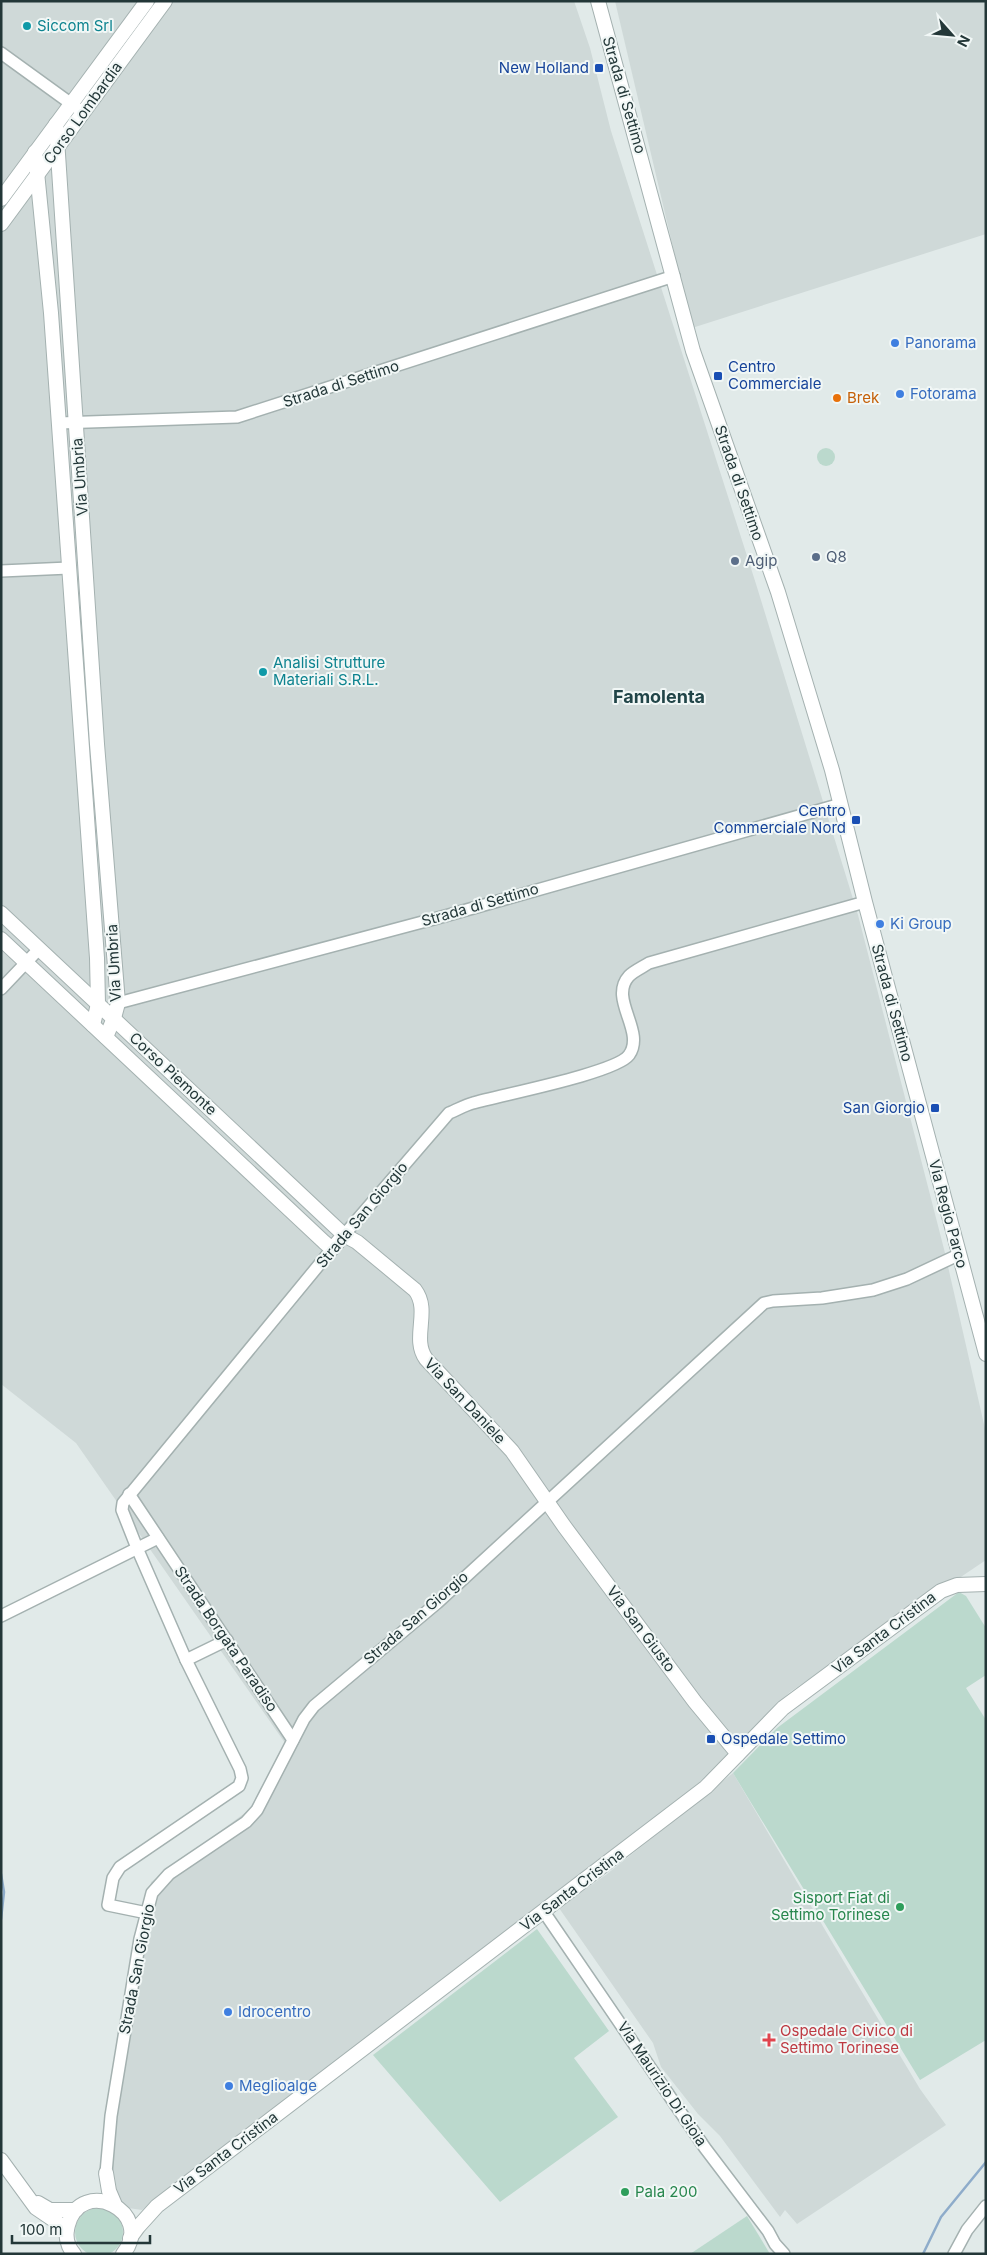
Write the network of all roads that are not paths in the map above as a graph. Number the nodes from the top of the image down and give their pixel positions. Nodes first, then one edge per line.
1 (146, 1) edge
2 (165, 1) edge
3 (598, 1) edge
4 (135, 17) junction
5 (147, 25) junction
6 (1, 53) edge
7 (71, 104) junction
8 (83, 113) junction
9 (56, 124) junction
10 (58, 146) junction
11 (35, 152) junction
12 (38, 174) junction
13 (1, 199) edge
14 (1, 224) edge
15 (674, 276) junction
16 (68, 304) junction
17 (50, 308) junction
18 (59, 423) junction
19 (76, 423) junction
20 (69, 568) junction
21 (1, 571) edge
22 (91, 649) junction
23 (74, 650) junction
24 (97, 744) junction
25 (81, 745) junction
26 (841, 804) junction
27 (109, 888) junction
28 (92, 891) junction
29 (865, 902) junction
30 (1, 913) edge
31 (1, 940) edge
32 (39, 949) junction
33 (26, 962) junction
34 (1, 989) edge
35 (118, 1003) junction
36 (98, 1004) junction
37 (114, 1018) junction
38 (94, 1025) junction
39 (106, 1037) junction
40 (911, 1074) joint
41 (272, 1167) junction
42 (259, 1181) junction
43 (344, 1236) junction
44 (332, 1249) junction
45 (958, 1255) junction
46 (986, 1354) edge
47 (129, 1494) junction
48 (547, 1501) junction
49 (158, 1538) junction
50 (137, 1548) junction
51 (986, 1584) edge
52 (2, 1617) edge
53 (227, 1640) junction
54 (186, 1660) junction
55 (293, 1740) junction
56 (738, 1754) junction
57 (544, 1912) junction
58 (147, 1913) junction
59 (1, 2160) edge
60 (106, 2173) junction
61 (30, 2199) junction
62 (93, 2201) junction
63 (157, 2206) junction
64 (986, 2206) edge
65 (120, 2209) junction
66 (76, 2210) junction
67 (67, 2229) junction
68 (130, 2238) junction
69 (74, 2254) edge
70 (123, 2254) edge
71 (784, 2254) edge
72 (954, 2254) edge

1 - 4 street, Corso Lombardia
2 - 5 street, Corso Lombardia
3 - 15 street, Strada di Settimo
4 - 5 street
4 - 7 street, Corso Lombardia
5 - 8 street, Corso Lombardia
6 - 7 street
7 - 8 street
7 - 9 street, Corso Lombardia
8 - 10 street, Corso Lombardia
9 - 10 street, Via Umbria
9 - 11 street, Corso Lombardia
10 - 12 street, Corso Lombardia
10 - 16 street, Via Umbria
11 - 12 street, Via Umbria
11 - 13 street, Corso Lombardia
12 - 14 street, Corso Lombardia
12 - 17 street, Via Umbria
15 - 19 street, Strada di Settimo
15 - 26 street, Strada di Settimo
16 - 17 street
16 - 19 street, Via Umbria
17 - 18 street, Via Umbria
18 - 19 street, Strada di Settimo
18 - 20 street, Via Umbria
19 - 22 street, Via Umbria
20 - 21 street
20 - 23 street, Via Umbria
22 - 23 street
22 - 24 street, Via Umbria
23 - 25 street, Via Umbria
24 - 25 street
24 - 27 street, Via Umbria
25 - 28 street, Via Umbria
26 - 29 street, Strada di Settimo
26 - 35 street, Strada di Settimo
27 - 28 street
27 - 35 street, Via Umbria
28 - 36 street, Via Umbria
29 - 40 street, Strada di Settimo
29 - 43 street, Strada San Giorgio
30 - 32 street, Corso Piemonte
31 - 33 street, Corso Piemonte
32 - 33 street
32 - 36 street, Corso Piemonte
33 - 34 street
33 - 38 street, Corso Piemonte
35 - 37 street, Via Umbria
36 - 37 street, Corso Piemonte
36 - 38 street, Via Umbria
37 - 39 street, Via Umbria
37 - 41 street, Corso Piemonte
38 - 39 street, Corso Piemonte
39 - 42 street, Corso Piemonte
40 - 45 street, Via Regio Parco
41 - 42 street
41 - 43 street, Corso Piemonte
42 - 44 street, Corso Piemonte
43 - 44 street, Strada San Giorgio
43 - 48 street, Via San Daniele
44 - 47 street, Strada San Giorgio
45 - 46 street, Via Regio Parco
45 - 48 street, Strada San Giorgio
47 - 49 street, Strada Borgata Paradiso
47 - 50 street
48 - 55 street, Strada San Giorgio
48 - 56 street, Via San Giusto
49 - 50 street
49 - 53 street, Strada Borgata Paradiso
50 - 52 street
50 - 54 street
51 - 56 street, Via Santa Cristina
53 - 54 street
53 - 55 street, Strada Borgata Paradiso
54 - 58 street
55 - 58 street, Strada San Giorgio
56 - 57 street, Via Santa Cristina
57 - 63 street, Via Santa Cristina
57 - 71 street, Via Maurizio Di Gioia
58 - 60 street, Strada San Giorgio
59 - 61 street
60 - 62 street, Strada San Giorgio
60 - 65 street, Strada San Giorgio
61 - 66 street
61 - 67 street
62 - 65 street
62 - 66 street
63 - 65 street, Via Santa Cristina
63 - 68 street, Via Santa Cristina
64 - 72 street
65 - 68 street, Strada San Giorgio
66 - 67 street
67 - 69 street
68 - 70 street, Via Santa Cristina

